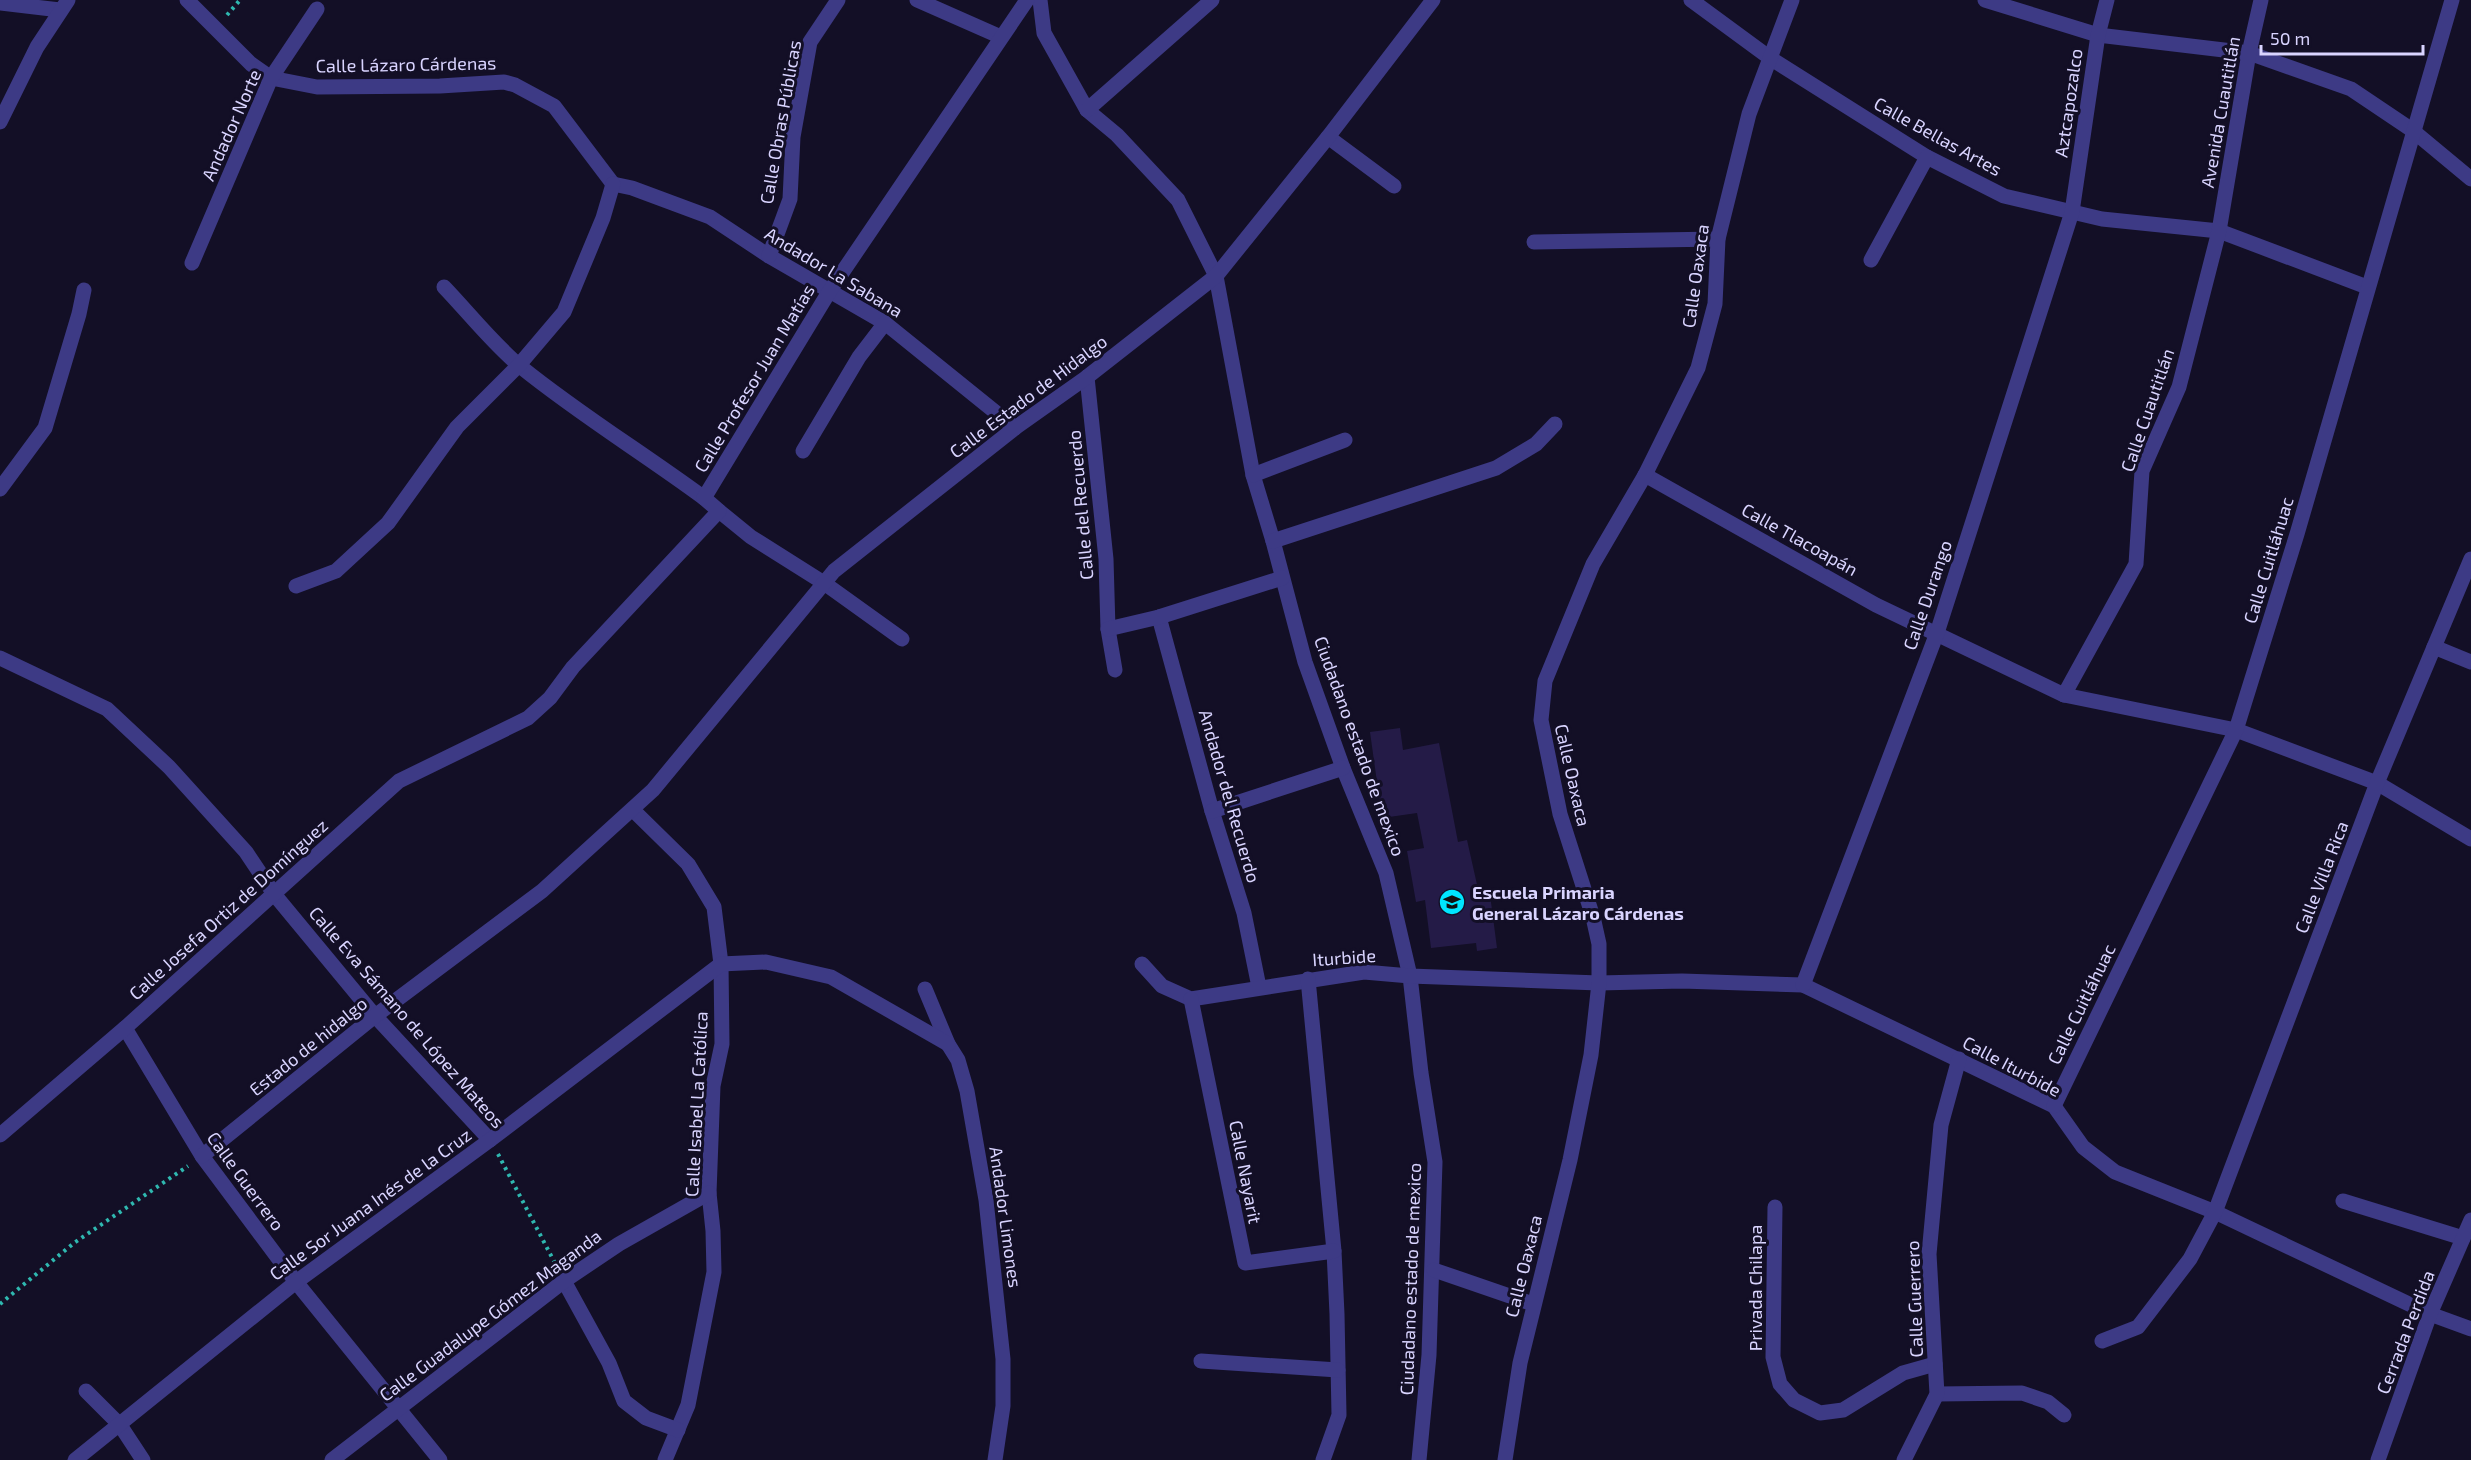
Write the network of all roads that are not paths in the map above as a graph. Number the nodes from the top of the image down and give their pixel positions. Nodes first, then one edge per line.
1 (187, 0) edge
2 (838, 0) edge
3 (917, 0) edge
4 (1027, 0) edge
5 (1040, 0) edge
6 (1212, 0) edge
7 (1433, 0) edge
8 (1691, 0) edge
9 (1792, 0) edge
10 (1985, 0) edge
11 (2107, 0) edge
12 (2261, 0) edge
13 (2452, 0) edge
14 (0, 3) edge
15 (64, 5) edge
16 (317, 9) dead end
17 (2098, 35) junction
18 (1001, 37) junction
19 (2249, 53) junction
20 (1770, 58) junction
21 (271, 78) junction
22 (1087, 110) junction
23 (0, 122) edge
24 (2412, 130) junction
25 (1328, 137) junction
26 (1927, 157) junction
27 (2471, 179) edge
28 (613, 184) junction
29 (1394, 186) dead end
30 (2072, 212) junction
31 (2219, 231) junction
32 (1718, 239) junction
33 (1534, 242) dead end
34 (769, 256) junction
35 (1871, 260) dead end
36 (192, 263) dead end
37 (1216, 276) junction
38 (444, 287) dead end
39 (2367, 287) junction
40 (84, 290) dead end
41 (829, 292) junction
42 (885, 323) junction
43 (519, 365) junction
44 (1087, 377) junction
45 (1555, 424) dead end
46 (1015, 428) junction
47 (1345, 440) dead end
48 (803, 451) dead end
49 (1253, 475) junction
50 (1645, 475) junction
51 (0, 489) edge
52 (704, 498) junction
53 (719, 511) junction
54 (1274, 541) junction
55 (2471, 559) edge
56 (1282, 578) junction
57 (824, 583) junction
58 (296, 586) dead end
59 (1159, 617) junction
60 (1108, 629) junction
61 (1937, 633) junction
62 (902, 639) dead end
63 (2434, 647) junction
64 (0, 658) edge
65 (2471, 662) edge
66 (1115, 670) dead end
67 (2064, 695) junction
68 (2236, 730) junction
69 (1343, 768) junction
70 (2377, 783) junction
71 (633, 810) junction
72 (1212, 811) junction
73 (2471, 839) edge
74 (274, 894) junction
75 (720, 964) junction
76 (1142, 964) dead end
77 (1410, 976) junction
78 (1308, 979) junction
79 (1599, 983) junction
80 (1803, 985) junction
81 (1259, 987) junction
82 (925, 989) dead end
83 (1191, 999) junction
84 (375, 1016) junction
85 (125, 1028) junction
86 (948, 1044) junction
87 (1959, 1059) junction
88 (2054, 1106) junction
89 (0, 1135) edge
90 (490, 1140) junction
91 (202, 1156) junction
92 (709, 1193) junction
93 (2343, 1201) dead end
94 (1775, 1207) dead end
95 (2215, 1212) junction
96 (2471, 1220) edge
97 (2463, 1238) junction
98 (1334, 1251) junction
99 (1434, 1269) junction
100 (564, 1281) junction
101 (296, 1282) junction
102 (1533, 1304) junction
103 (2430, 1314) junction
104 (2471, 1329) edge
105 (2102, 1341) dead end
106 (1201, 1361) dead end
107 (1935, 1364) junction
108 (1338, 1370) junction
109 (86, 1390) dead end
110 (1937, 1394) junction
111 (398, 1408) junction
112 (2064, 1415) dead end
113 (120, 1425) junction
114 (678, 1430) junction
115 (75, 1460) edge
116 (143, 1460) edge
117 (332, 1460) edge
118 (440, 1460) edge
119 (665, 1460) edge
120 (995, 1460) edge
121 (1323, 1460) edge
122 (1419, 1460) edge
123 (1505, 1460) edge
124 (1904, 1460) edge
125 (2378, 1460) edge

1 - 21 street, Calle Lázaro Cárdenas
2 - 34 street, Calle Obras Públicas
3 - 18 street
4 - 18 street, Calle Profesor Juan Matías
5 - 22 street, Ciudadano estado de mexico
6 - 22 street
7 - 25 street, Calle Estado de Hidalgo
8 - 20 street, Calle Bellas Artes
9 - 20 street, Calle Oaxaca
10 - 17 street
11 - 17 street, Aztcapozalco
12 - 19 street, Avenida Cuautitlán
13 - 24 street, Calle Cuitláhuac
14 - 15 street
15 - 23 street
16 - 21 street, Andador Norte
17 - 19 street
17 - 30 street, Aztcapozalco
18 - 41 street, Calle Profesor Juan Matías
19 - 24 street
19 - 31 street, Avenida Cuautitlán
20 - 26 street, Calle Bellas Artes
20 - 32 street, Calle Oaxaca
21 - 28 street, Calle Lázaro Cárdenas
21 - 36 street, Andador Norte
22 - 37 street, Ciudadano estado de mexico
24 - 27 street
24 - 39 street, Calle Cuitláhuac
25 - 29 street
25 - 37 street, Calle Estado de Hidalgo
26 - 30 street, Calle Bellas Artes
26 - 35 street
28 - 34 street, Andador La Sabana
28 - 43 street
30 - 31 street, Calle Bellas Artes
30 - 61 street, Calle Durango
31 - 39 street, Calle Bellas Artes
31 - 67 street, Calle Cuautitlán
32 - 33 street
32 - 50 street, Calle Oaxaca
34 - 41 street, Andador La Sabana
37 - 44 street, Calle Estado de Hidalgo
37 - 49 street, Ciudadano estado de mexico
38 - 43 street
39 - 68 street, Calle Cuitláhuac
40 - 51 street
41 - 42 street, Andador La Sabana
41 - 52 street, Calle Profesor Juan Matías
42 - 46 street, Andador La Sabana
42 - 48 street
43 - 52 street
43 - 58 street
44 - 46 street, Calle Estado de Hidalgo
44 - 60 street, Calle del Recuerdo
45 - 54 street
46 - 57 street, Calle Estado de Hidalgo
47 - 49 street
49 - 54 street, Ciudadano estado de mexico
50 - 61 street, Calle Tlacoapán
50 - 79 street, Calle Oaxaca
52 - 53 street, Calle Profesor Juan Matías
53 - 57 street, Calle Profesor Juan Matías
53 - 74 street, Calle Josefa Ortiz de Domínguez
54 - 56 street, Ciudadano estado de mexico
55 - 63 street, Calle Villa Rica
56 - 59 street
56 - 69 street, Ciudadano estado de mexico
57 - 62 street
57 - 71 street, Calle Estado de Hidalgo
59 - 60 street
59 - 72 street, Andador del Recuerdo
60 - 66 street, Calle del Recuerdo
61 - 67 street, Calle Tlacoapán
61 - 80 street, Calle Durango
63 - 65 street
63 - 70 street, Calle Villa Rica
64 - 74 street, Calle Eva Sámano de López Mateos
67 - 68 street, Calle Tlacoapán
68 - 70 street, Calle Tlacoapán
68 - 88 street, Calle Cuitláhuac
69 - 72 street
69 - 77 street, Ciudadano estado de mexico
70 - 73 street, Calle Tlacoapán
70 - 95 street, Calle Villa Rica
71 - 75 street, Calle Isabel La Católica
71 - 84 street, Estado de hidalgo
72 - 81 street, Andador del Recuerdo
74 - 84 street, Calle Eva Sámano de López Mateos
74 - 85 street, Calle Josefa Ortiz de Domínguez
75 - 86 street
75 - 90 street, Calle Sor Juana Inés de la Cruz
75 - 92 street, Calle Isabel La Católica
76 - 83 street
77 - 78 street, Iturbide
77 - 79 street, Iturbide
77 - 99 street, Ciudadano estado de mexico
78 - 81 street, Iturbide
78 - 98 street
79 - 80 street, Calle Iturbide
79 - 102 street, Calle Oaxaca
80 - 87 street, Calle Iturbide
81 - 83 street, Iturbide
82 - 86 street, Andador Limones
83 - 98 street, Calle Nayarit
84 - 90 street, Calle Eva Sámano de López Mateos
84 - 91 street, Estado de hidalgo
85 - 89 street, Calle Josefa Ortiz de Domínguez
85 - 91 street, Calle Guerrero
86 - 120 street, Andador Limones
87 - 88 street, Calle Iturbide
87 - 107 street, Calle Guerrero
88 - 95 street, Calle Iturbide
90 - 101 street, Calle Sor Juana Inés de la Cruz
91 - 101 street, Calle Guerrero
92 - 100 street, Calle Guadalupe Gómez Maganda
92 - 114 street, Calle Isabel La Católica
93 - 97 street
94 - 107 street, Privada Chilapa
95 - 103 street, Calle Iturbide
95 - 105 street, Calle Villa Rica
96 - 97 street, Cerrada Perdida
97 - 103 street, Cerrada Perdida
98 - 108 street
99 - 102 street
99 - 122 street, Ciudadano estado de mexico
100 - 111 street, Calle Guadalupe Gómez Maganda
100 - 114 street
101 - 111 street, Calle Guerrero
101 - 113 street, Calle Sor Juana Inés de la Cruz
102 - 123 street, Calle Oaxaca
103 - 104 street, Calle Iturbide
103 - 125 street, Cerrada Perdida
106 - 108 street
107 - 110 street, Calle Guerrero
108 - 121 street
109 - 113 street
110 - 112 street
110 - 124 street
111 - 117 street, Calle Guadalupe Gómez Maganda
111 - 118 street, Calle Guerrero
113 - 115 street, Calle Sor Juana Inés de la Cruz
113 - 116 street
114 - 119 street, Calle Isabel La Católica

